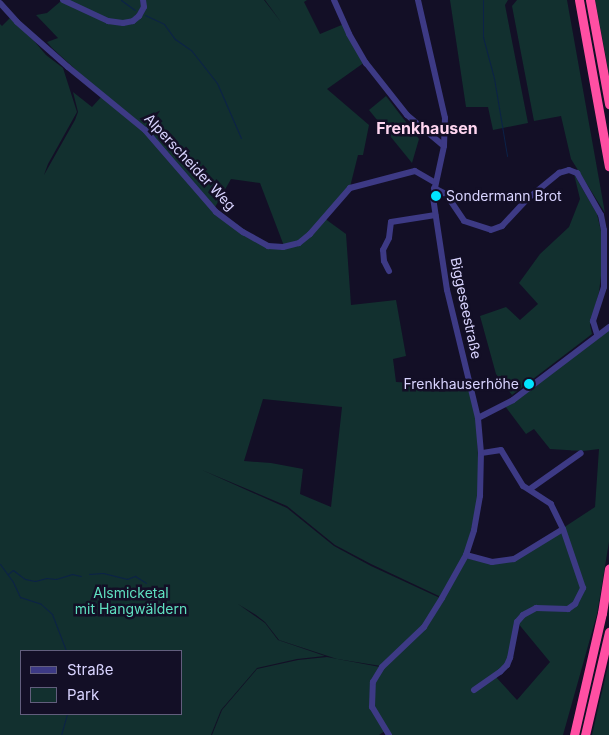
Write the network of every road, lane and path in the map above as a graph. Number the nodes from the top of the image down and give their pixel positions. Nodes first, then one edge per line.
1 (63, 0) edge
2 (143, 0) edge
3 (334, 0) edge
4 (418, 0) edge
5 (579, 0) edge
6 (590, 0) edge
7 (0, 4) edge
8 (609, 104) edge
9 (444, 146) junction
10 (609, 166) edge
11 (434, 185) junction
12 (435, 215) junction
13 (389, 271) dead end
14 (609, 327) edge
15 (597, 334) junction
16 (478, 418) junction
17 (481, 453) junction
18 (581, 453) dead end
19 (530, 489) junction
20 (563, 529) junction
21 (466, 555) junction
22 (609, 569) edge
23 (609, 632) edge
24 (474, 690) dead end
25 (389, 735) edge
26 (574, 735) edge
27 (585, 735) edge

1 - 2 street
3 - 9 street
4 - 9 street, Biggeseestraße
5 - 10 highway
6 - 8 highway
7 - 11 street, Alperscheider Weg
9 - 11 street, Biggeseestraße
11 - 12 street, Biggeseestraße
11 - 15 street, Alperscheider Weg
12 - 13 street
12 - 16 street, Biggeseestraße
14 - 15 street
15 - 16 street
16 - 17 street, Biggeseestraße
17 - 19 street
17 - 21 street, Biggeseestraße
18 - 19 street
19 - 20 street
20 - 21 street
20 - 24 street
21 - 25 street, Biggeseestraße
22 - 26 highway
23 - 27 highway

